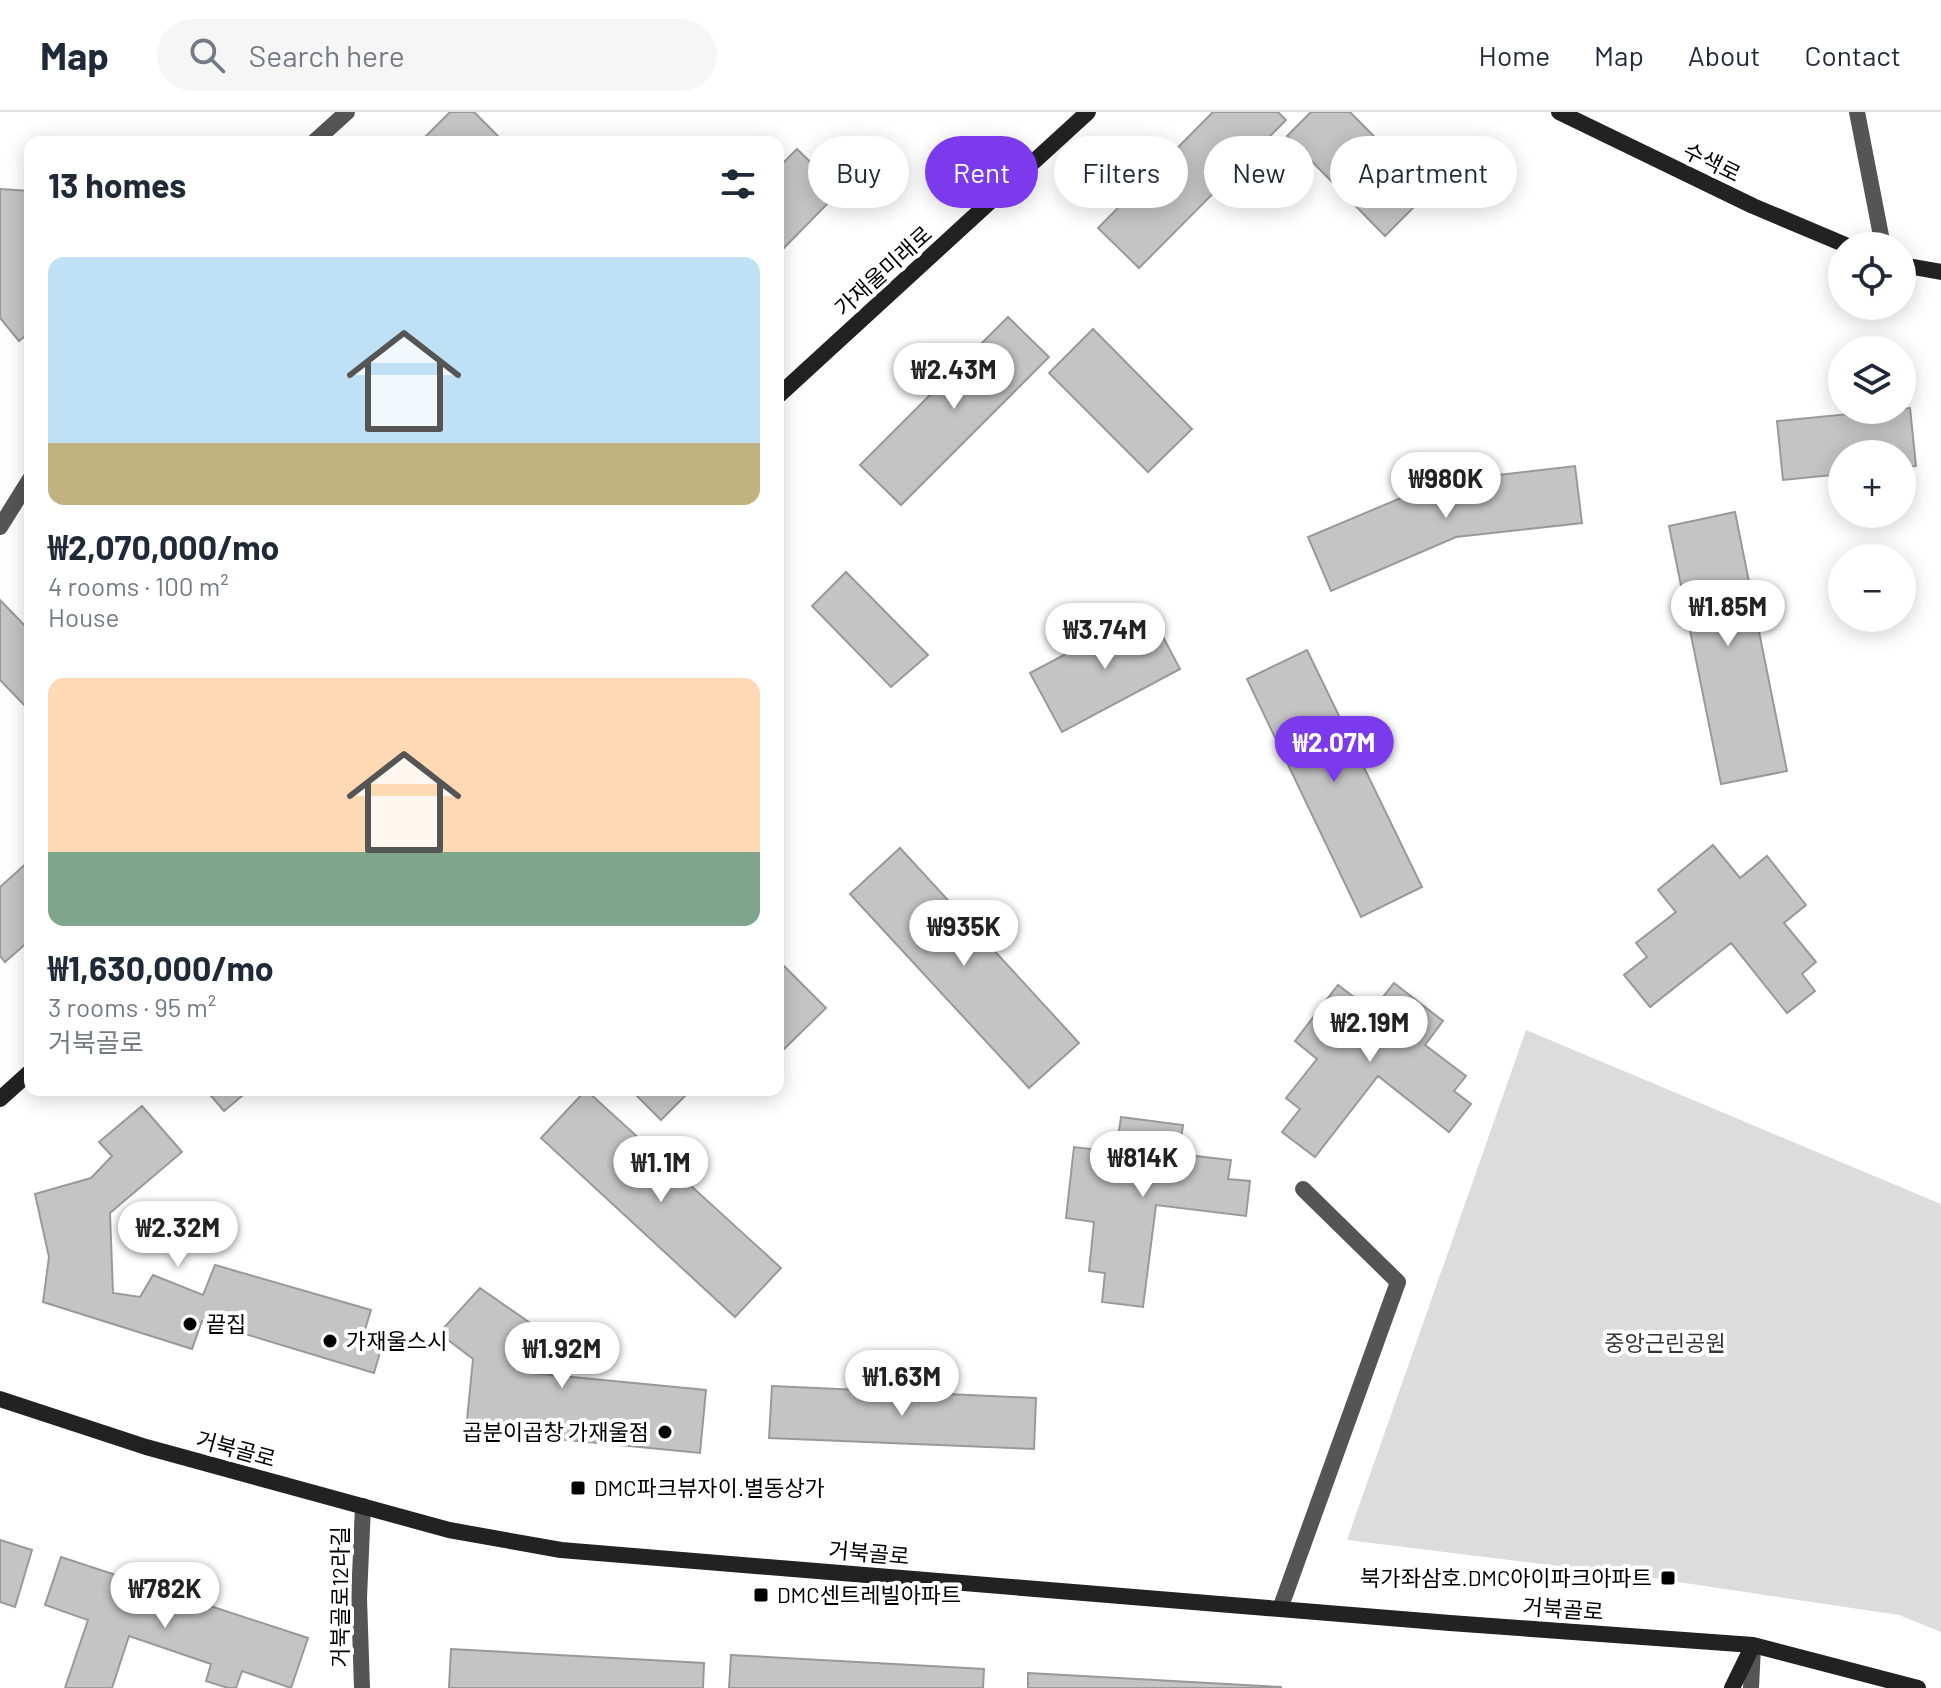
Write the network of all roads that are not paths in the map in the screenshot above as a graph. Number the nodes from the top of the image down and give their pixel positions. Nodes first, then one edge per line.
1 (347, 112) edge
2 (1088, 112) edge
3 (1559, 112) edge
4 (1857, 112) edge
5 (321, 136) edge
6 (1880, 232) edge
7 (1828, 238) edge
8 (1916, 268) edge
9 (1941, 272) edge
10 (784, 391) edge
11 (24, 489) edge
12 (0, 527) edge
13 (24, 1077) edge
14 (0, 1099) edge
15 (1303, 1189) dead end
16 (0, 1399) edge
17 (363, 1506) junction
18 (1280, 1609) junction
19 (1753, 1645) junction
20 (362, 1688) edge
21 (1732, 1688) edge
22 (1751, 1688) edge
23 (1918, 1688) edge

1 - 5 street
2 - 10 main road, 가재울미래로
3 - 7 main road, 수색로
4 - 6 street
8 - 9 main road
11 - 12 street
13 - 14 main road
15 - 18 street
16 - 17 main road, 거북골로
17 - 18 main road, 거북골로
17 - 20 street, 거북골로12라길
18 - 19 main road, 거북골로
19 - 21 main road
19 - 22 street
19 - 23 main road, 거북골로

